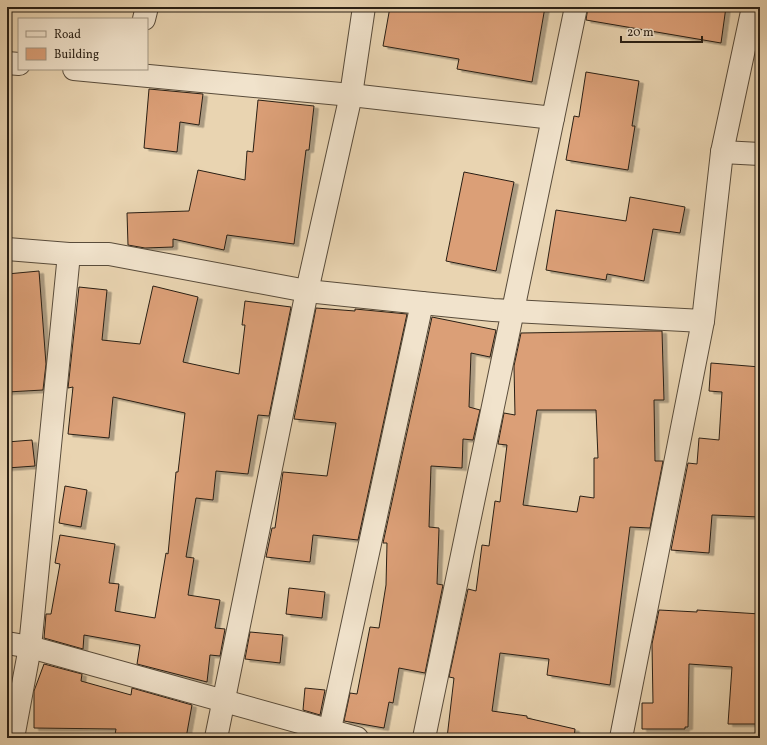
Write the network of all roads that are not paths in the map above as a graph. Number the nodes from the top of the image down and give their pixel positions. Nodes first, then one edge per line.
1 (147, 7) edge
2 (364, 7) edge
3 (576, 7) edge
4 (753, 7) edge
5 (144, 18) edge
6 (7, 63) edge
7 (18, 64) edge
8 (94, 70) edge
9 (135, 72) edge
10 (351, 95) junction
11 (553, 118) junction
12 (722, 152) junction
13 (760, 154) edge
14 (7, 249) edge
15 (69, 254) junction
16 (307, 291) junction
17 (422, 303) junction
18 (514, 311) junction
19 (703, 321) junction
20 (7, 643) edge
21 (30, 647) junction
22 (223, 702) junction
23 (328, 734) edge
24 (13, 738) edge
25 (216, 738) edge
26 (357, 738) edge
27 (424, 738) edge
28 (621, 738) edge

1 - 5 street
2 - 10 street
3 - 11 street
4 - 12 street
6 - 7 street
8 - 9 street
9 - 10 street
10 - 11 street
10 - 16 street
11 - 18 street
12 - 13 street
12 - 19 street
14 - 15 street
15 - 16 street
15 - 21 street
16 - 17 street
16 - 22 street
17 - 18 street
17 - 23 street
18 - 19 street
18 - 27 street
19 - 28 street
20 - 21 street
21 - 22 street
21 - 24 street
22 - 23 street
22 - 25 street
23 - 26 street

